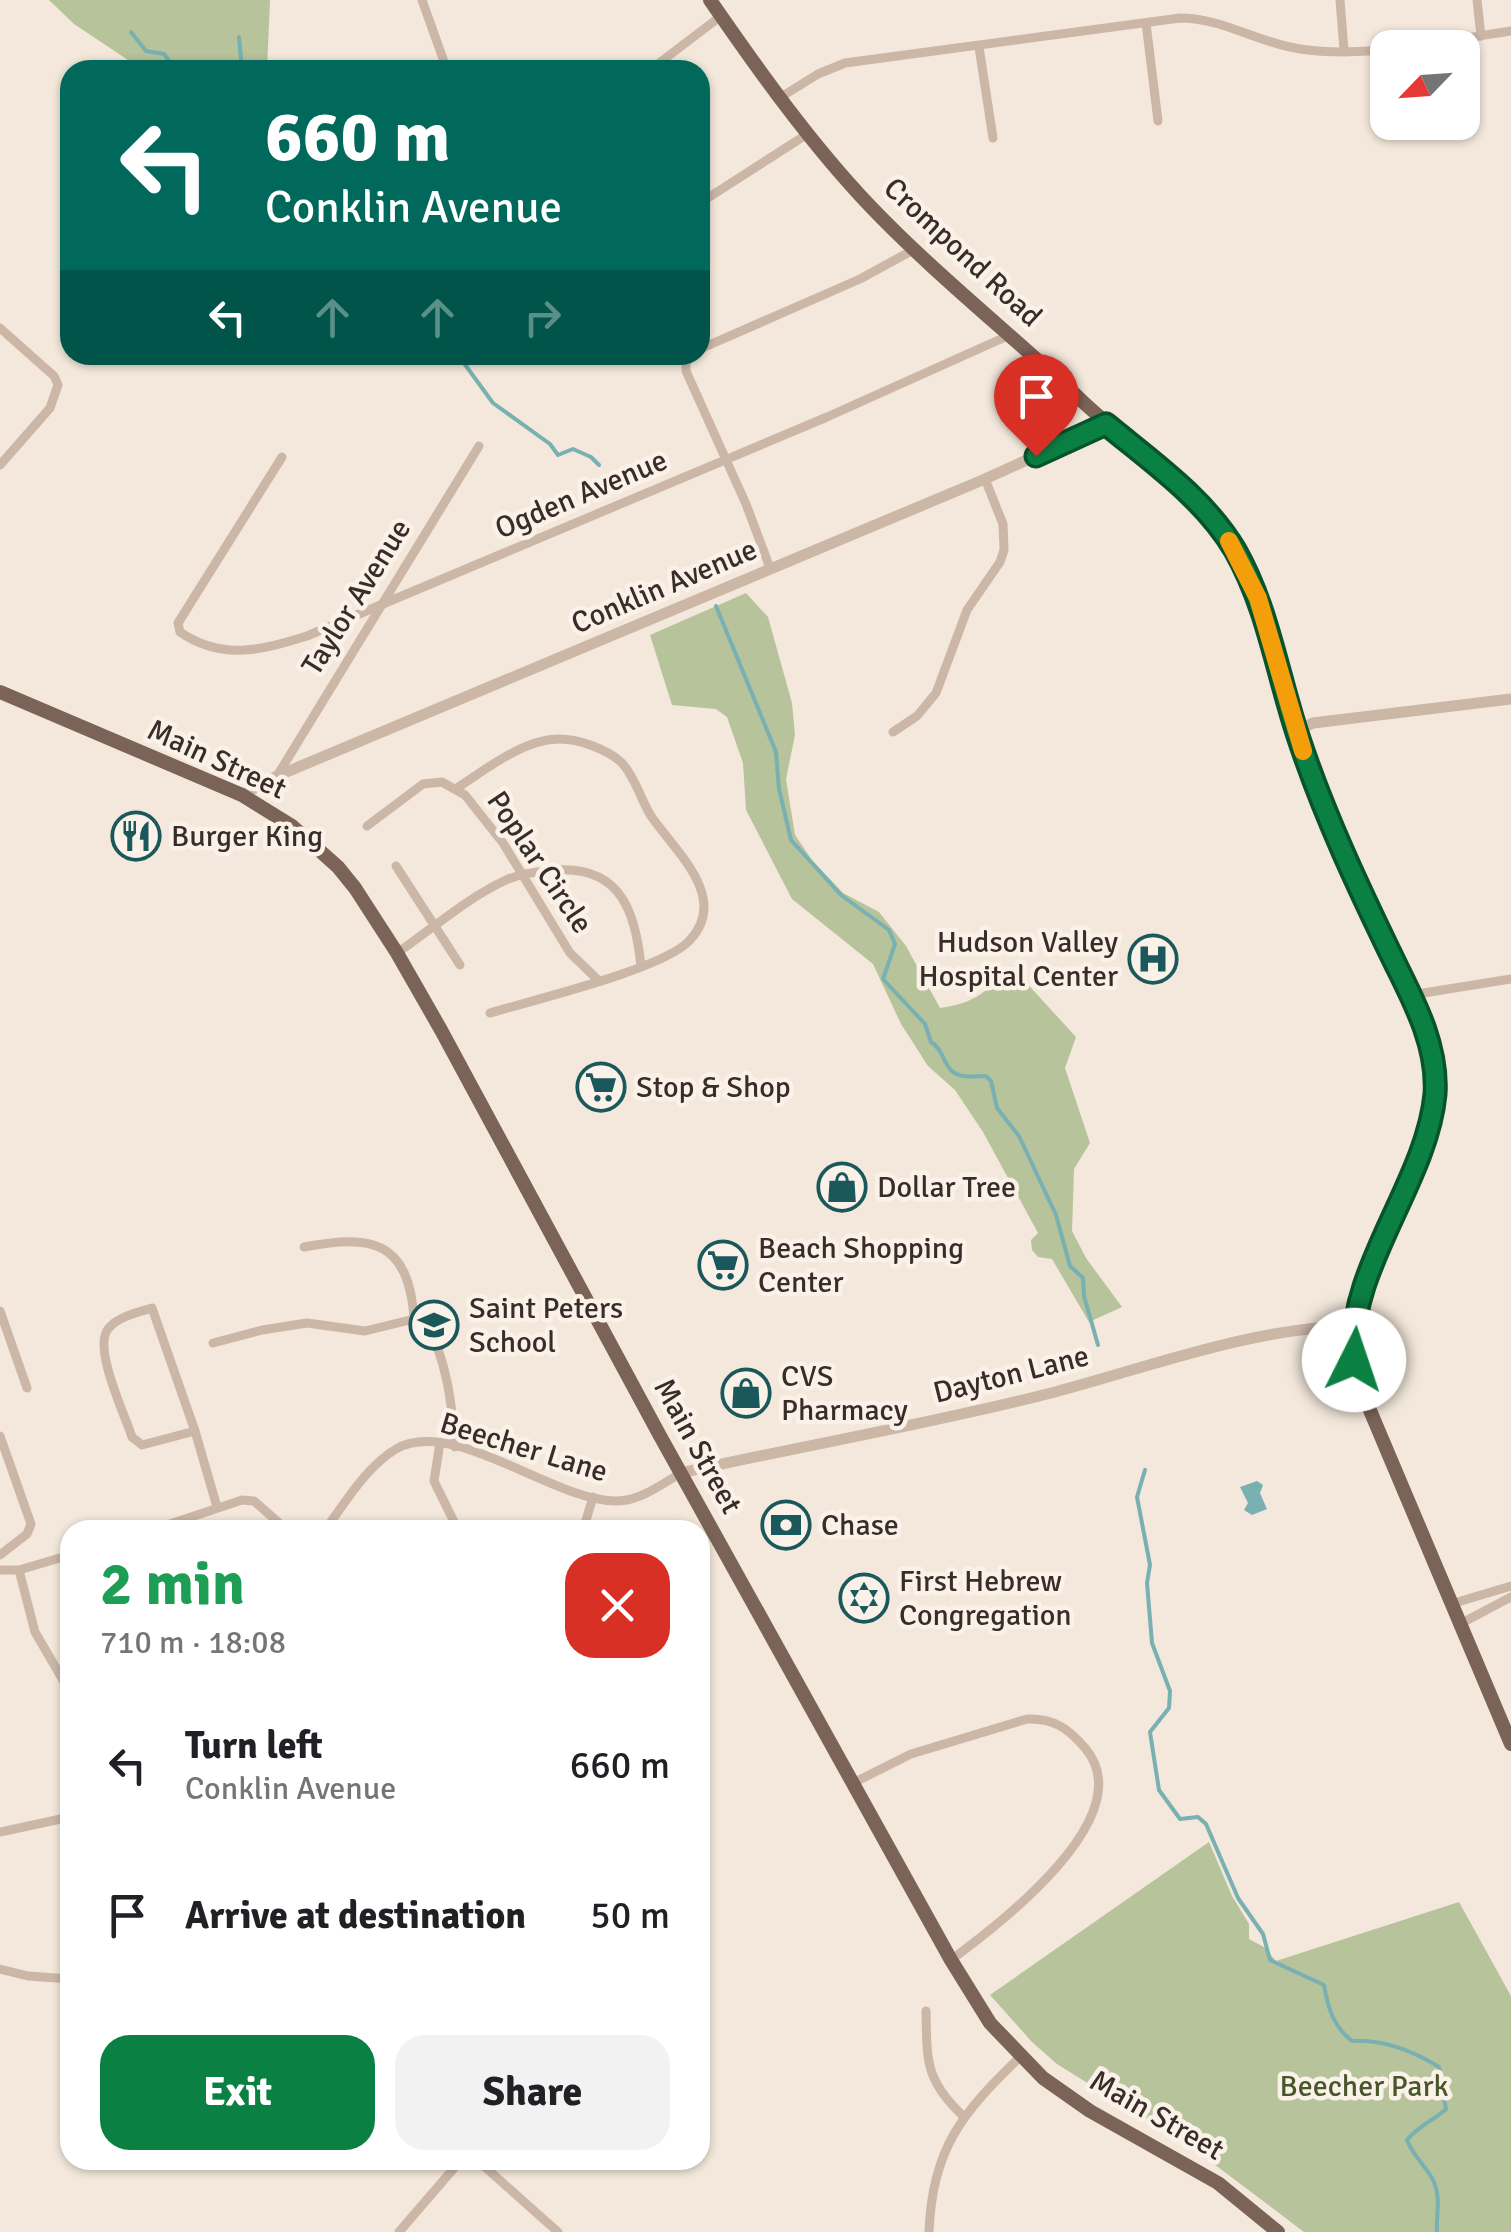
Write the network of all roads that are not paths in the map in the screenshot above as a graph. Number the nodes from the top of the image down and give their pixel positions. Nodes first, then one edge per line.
1 (422, 0) edge
2 (710, 0) edge
3 (1340, 0) edge
4 (1477, 0) edge
5 (721, 16) junction
6 (1146, 22) junction
7 (1511, 32) edge
8 (1481, 36) junction
9 (978, 47) junction
10 (1344, 50) junction
11 (443, 60) edge
12 (663, 60) edge
13 (781, 96) junction
14 (1158, 122) dead end
15 (809, 133) junction
16 (994, 138) dead end
17 (710, 197) edge
18 (915, 249) junction
19 (0, 328) edge
20 (1012, 334) junction
21 (710, 345) edge
22 (687, 365) edge
23 (1106, 424) junction
24 (479, 446) dead end
25 (282, 458) dead end
26 (725, 459) junction
27 (0, 465) edge
28 (984, 479) junction
29 (770, 568) junction
30 (381, 607) junction
31 (0, 692) edge
32 (1511, 700) edge
33 (1296, 731) junction
34 (893, 732) dead end
35 (276, 776) junction
36 (458, 788) junction
37 (242, 795) junction
38 (367, 826) dead end
39 (396, 866) dead end
40 (520, 876) junction
41 (437, 926) junction
42 (397, 953) junction
43 (460, 965) dead end
44 (641, 966) junction
45 (1511, 978) edge
46 (598, 980) junction
47 (1412, 996) junction
48 (490, 1013) dead end
49 (304, 1246) dead end
50 (0, 1311) edge
51 (414, 1319) junction
52 (1353, 1326) junction
53 (213, 1343) dead end
54 (27, 1388) dead end
55 (195, 1431) junction
56 (0, 1436) edge
57 (440, 1442) junction
58 (455, 1447) junction
59 (681, 1473) junction
60 (593, 1497) junction
61 (217, 1507) junction
62 (180, 1520) edge
63 (276, 1520) edge
64 (332, 1520) edge
65 (453, 1520) edge
66 (586, 1520) edge
67 (707, 1520) edge
68 (710, 1525) edge
69 (0, 1555) edge
70 (60, 1559) edge
71 (0, 1570) edge
72 (19, 1570) junction
73 (1511, 1586) edge
74 (1511, 1596) edge
75 (1452, 1604) junction
76 (1460, 1624) junction
77 (60, 1675) edge
78 (1511, 1744) edge
79 (853, 1783) junction
80 (60, 1819) edge
81 (0, 1832) edge
82 (951, 1960) junction
83 (0, 1968) edge
84 (60, 1978) edge
85 (926, 2011) dead end
86 (1020, 2056) junction
87 (963, 2116) junction
88 (453, 2170) edge
89 (488, 2170) edge
90 (399, 2232) edge
91 (558, 2232) edge
92 (929, 2232) edge
93 (1278, 2232) edge

1 - 11 street
2 - 5 main road, Crompond Road
3 - 10 street
4 - 8 street
5 - 12 street
5 - 13 main road, Crompond Road
6 - 9 street
6 - 10 street
6 - 14 street
7 - 8 street
8 - 10 street
9 - 13 street
9 - 16 street
13 - 15 main road, Crompond Road
15 - 17 street
15 - 18 main road, Crompond Road
18 - 20 main road, Crompond Road
18 - 21 street
19 - 27 street
20 - 23 main road, Crompond Road
20 - 26 street, Ogden Avenue
22 - 26 street
23 - 28 street, Conklin Avenue
23 - 33 main road, Crompond Road
24 - 30 street, Taylor Avenue
25 - 30 street, Ogden Avenue
26 - 29 street
26 - 30 street, Ogden Avenue
28 - 29 street, Conklin Avenue
28 - 34 street
29 - 35 street, Conklin Avenue
30 - 35 street, Taylor Avenue
31 - 37 main road, Main Street
32 - 33 street
33 - 47 main road, Crompond Road
35 - 37 street, Conklin Avenue
36 - 38 street
36 - 40 street, Poplar Circle
36 - 44 street, Poplar Circle
37 - 42 main road, Main Street
39 - 41 street
40 - 41 street
40 - 44 street
40 - 46 street, Poplar Circle
41 - 42 street
41 - 43 street
42 - 59 main road, Main Street
44 - 46 street, Poplar Circle
45 - 47 street
46 - 48 street, Poplar Circle
47 - 52 main road, Crompond Road
49 - 51 street
50 - 54 street
51 - 53 street
51 - 58 street
52 - 59 street, Dayton Lane
52 - 75 main road, Crompond Road
55 - 55 street
55 - 61 street
56 - 69 street
57 - 58 street, Beecher Lane
57 - 64 street, Beecher Lane
57 - 65 street
58 - 60 street, Beecher Lane
59 - 60 street, Beecher Lane
59 - 67 main road, Main Street
60 - 66 street
61 - 62 street
61 - 63 street
68 - 79 main road, Main Street
70 - 72 street
71 - 72 street
72 - 77 street
73 - 75 street
74 - 76 street
75 - 76 main road, Crompond Road
76 - 78 main road, Crompond Road
79 - 82 main road, Main Street
79 - 82 street
80 - 81 street
82 - 86 main road, Main Street
83 - 84 street
85 - 87 street
86 - 87 street
86 - 93 main road, Main Street
87 - 92 street
88 - 90 street
89 - 91 street

